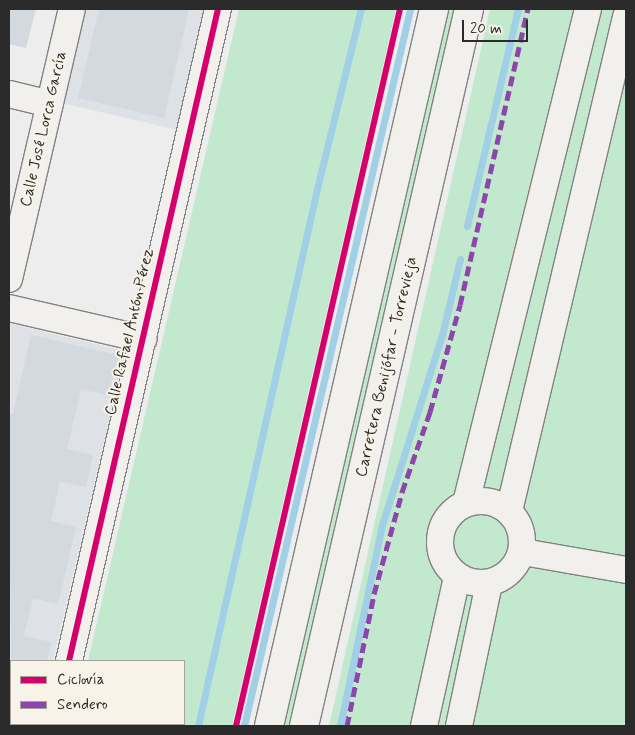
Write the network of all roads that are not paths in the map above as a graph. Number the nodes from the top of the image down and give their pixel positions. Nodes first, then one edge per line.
1 (72, 9) edge
2 (218, 9) edge
3 (434, 9) edge
4 (469, 9) edge
5 (588, 9) edge
6 (626, 17) edge
7 (9, 94) edge
8 (50, 104) junction
9 (9, 279) edge
10 (9, 308) edge
11 (143, 339) junction
12 (466, 503) junction
13 (509, 511) junction
14 (523, 552) junction
15 (626, 570) edge
16 (457, 577) junction
17 (489, 584) junction
18 (69, 660) edge
19 (9, 725) edge
20 (13, 726) edge
21 (269, 726) edge
22 (304, 726) edge
23 (424, 726) edge
24 (459, 726) edge

1 - 8 street, Calle José Lorca García
2 - 11 street, Calle Rafael Antón Pérez
3 - 21 main road
4 - 22 main road, Carretera Benijófar - Torrevieja
5 - 12 street
6 - 13 street
7 - 8 street
8 - 9 street, Calle José Lorca García
10 - 11 street
11 - 18 street, Calle Rafael Antón Pérez
12 - 13 street
12 - 16 street
13 - 14 street
14 - 15 street
14 - 17 street
16 - 17 street
16 - 23 street
17 - 24 street
19 - 20 street

